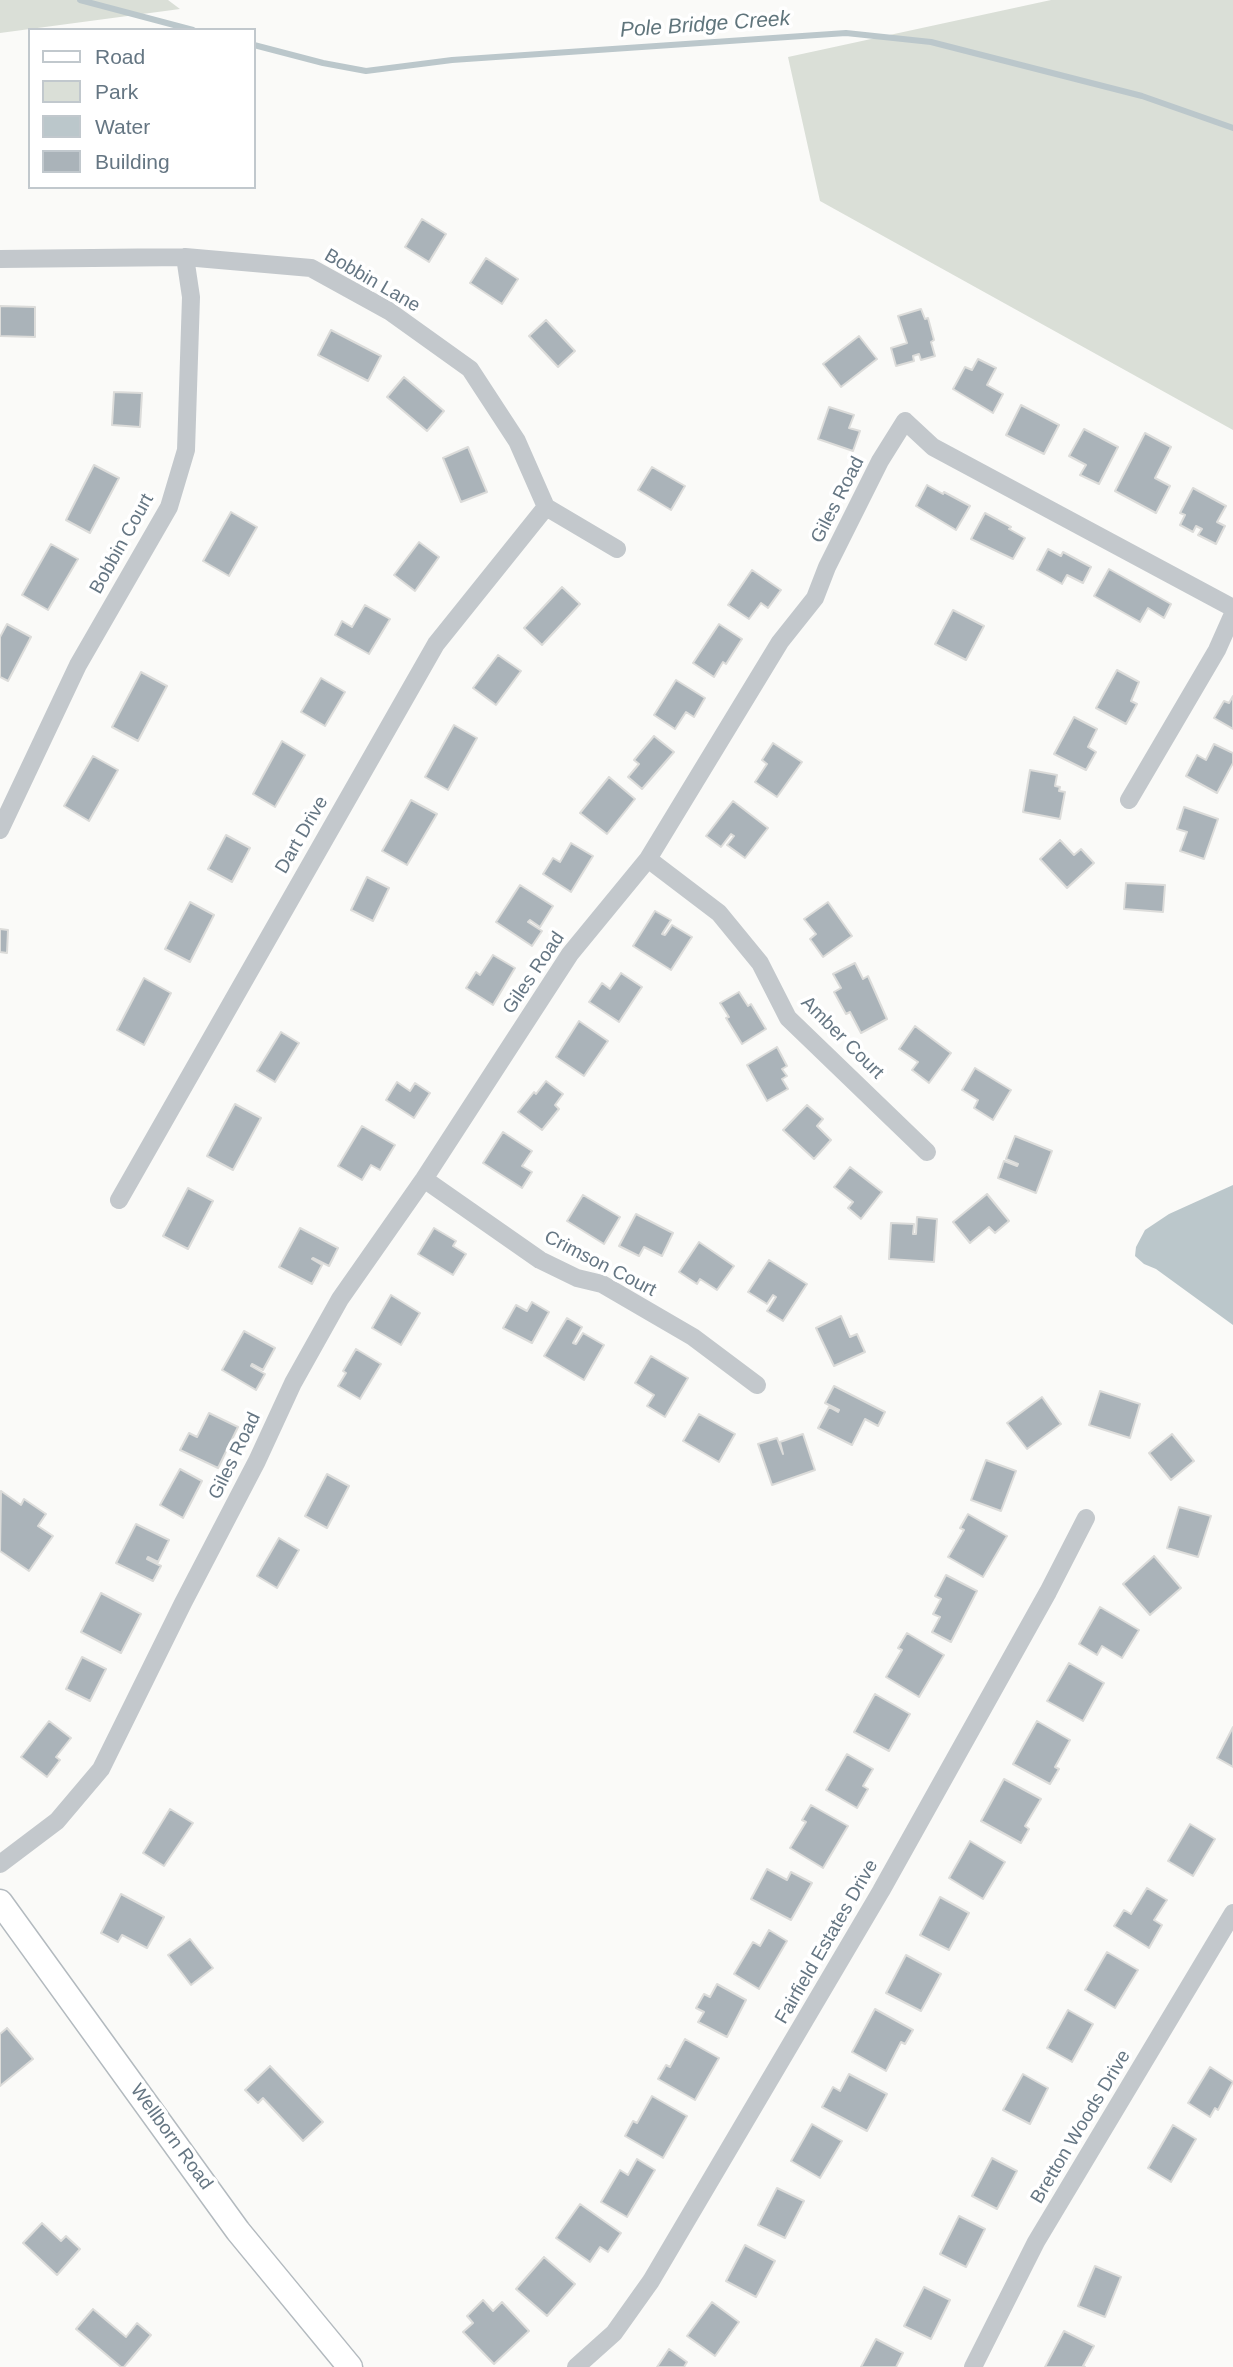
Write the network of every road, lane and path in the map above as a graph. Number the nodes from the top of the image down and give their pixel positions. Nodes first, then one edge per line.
1 (185, 257) junction
2 (0, 259) edge
3 (546, 507) junction
4 (617, 549) dead end
5 (1233, 608) edge
6 (1233, 614) edge
7 (1129, 800) dead end
8 (0, 830) edge
9 (648, 859) junction
10 (927, 1152) dead end
11 (424, 1178) junction
12 (119, 1200) dead end
13 (757, 1385) dead end
14 (1086, 1518) dead end
15 (0, 1864) edge
16 (0, 1902) edge
17 (1233, 1913) edge
18 (350, 2367) edge
19 (576, 2367) edge
20 (973, 2367) edge

1 - 2 street, Bobbin Lane
1 - 3 street, Bobbin Lane
1 - 8 street, Bobbin Court
3 - 4 street
3 - 12 street, Dart Drive
5 - 9 street, Giles Road
6 - 7 street
9 - 10 street, Amber Court
9 - 11 street, Giles Road
11 - 13 street, Crimson Court
11 - 15 street, Giles Road
14 - 19 street, Fairfield Estates Drive
16 - 18 street, Wellborn Road
17 - 20 street, Bretton Woods Drive

